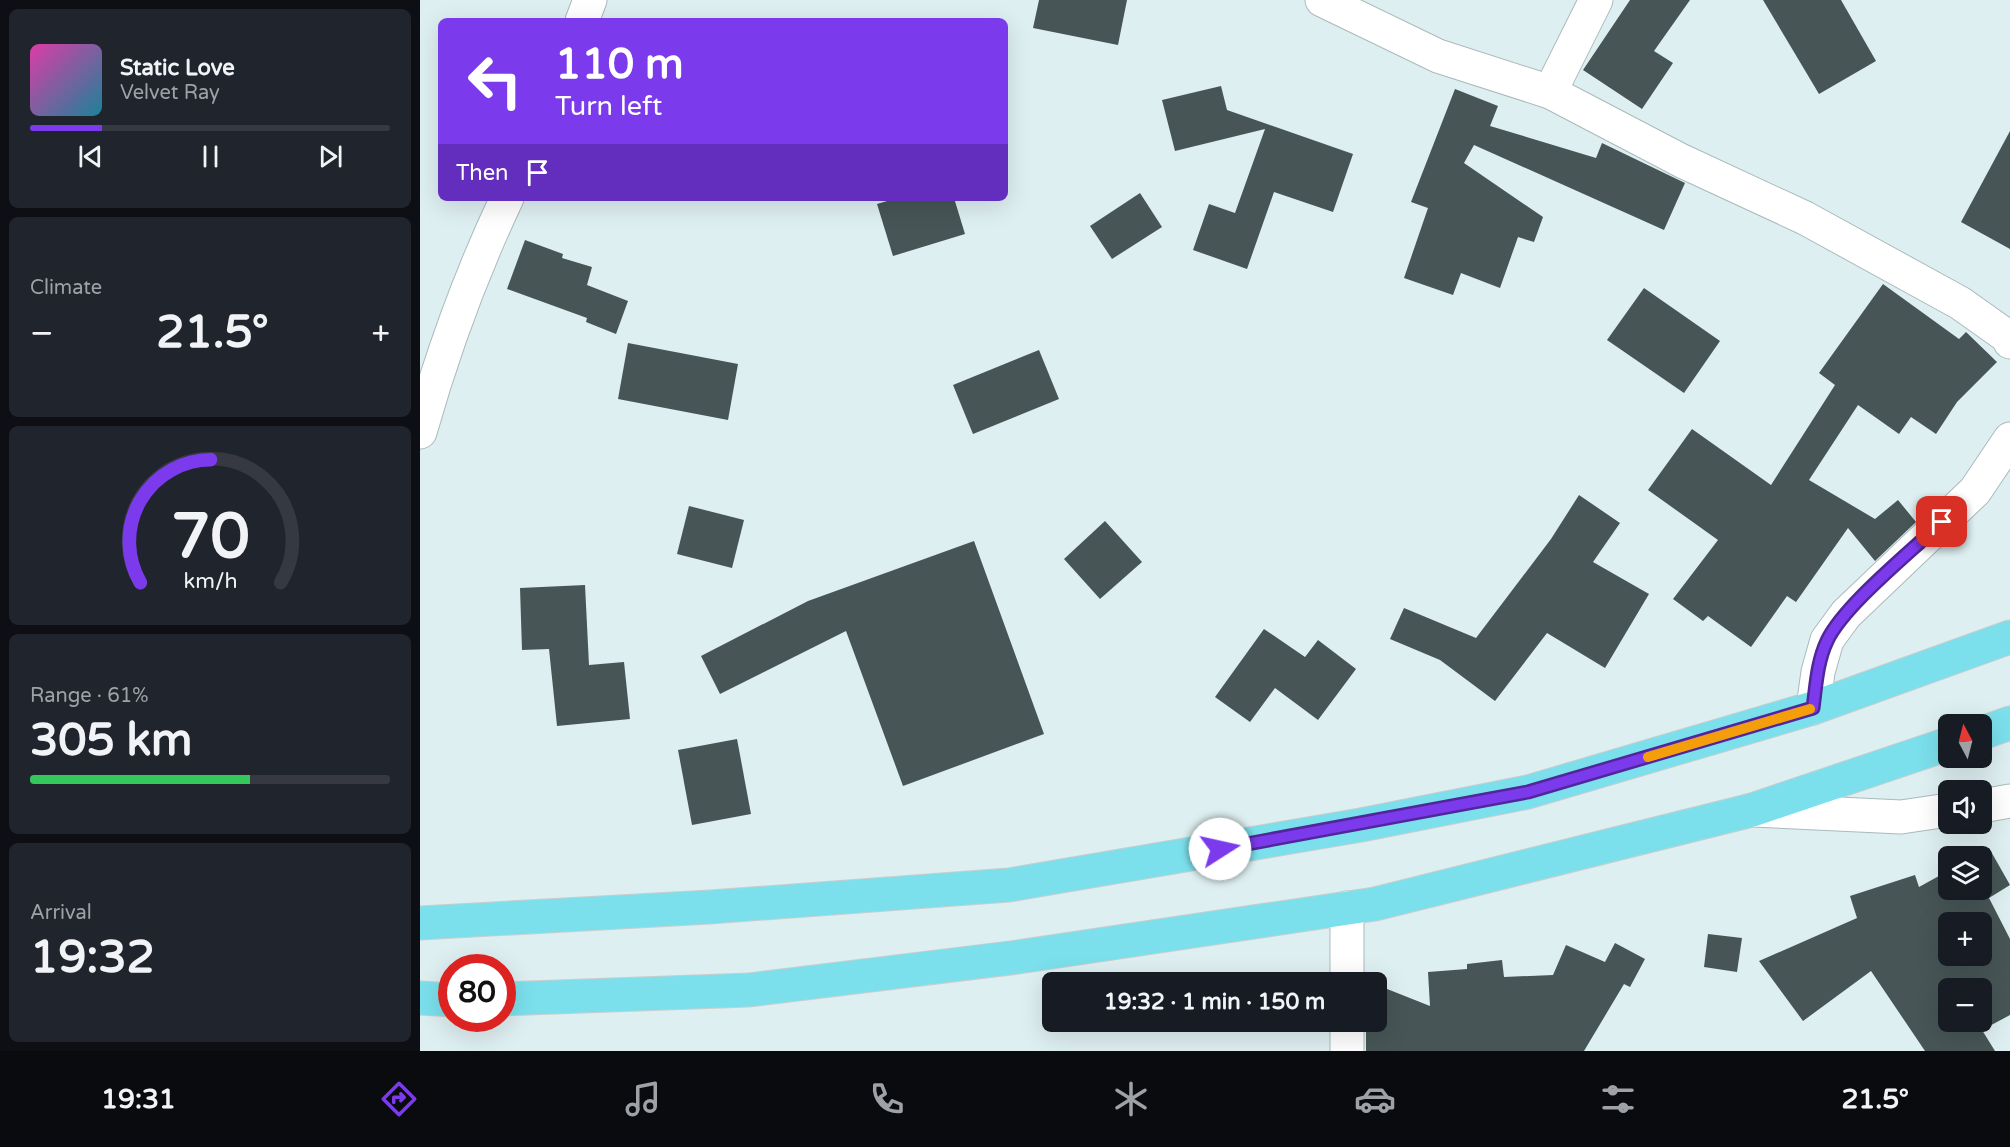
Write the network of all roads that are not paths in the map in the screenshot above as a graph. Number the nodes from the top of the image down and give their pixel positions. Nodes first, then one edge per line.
1 (590, 0) edge
2 (1322, 0) edge
3 (1596, 0) edge
4 (583, 18) edge
5 (1550, 92) junction
6 (506, 201) edge
7 (2010, 342) edge
8 (420, 432) edge
9 (2010, 439) edge
10 (2010, 637) edge
11 (1813, 708) junction
12 (2010, 723) edge
13 (1992, 729) edge
14 (1938, 747) edge
15 (2010, 801) edge
16 (1992, 804) edge
17 (1752, 810) junction
18 (1938, 811) edge
19 (1347, 908) junction
20 (420, 923) edge
21 (1347, 972) edge
22 (516, 998) edge
23 (420, 999) edge
24 (438, 1000) edge
25 (1347, 1032) edge
26 (1347, 1051) edge

1 - 4 street
2 - 5 street
3 - 5 street
5 - 7 street
6 - 8 street
9 - 11 street
10 - 11 highway
11 - 20 highway
12 - 13 highway
14 - 17 highway
15 - 16 street
17 - 18 street
17 - 19 highway
19 - 21 street
19 - 22 highway
23 - 24 highway
25 - 26 street

